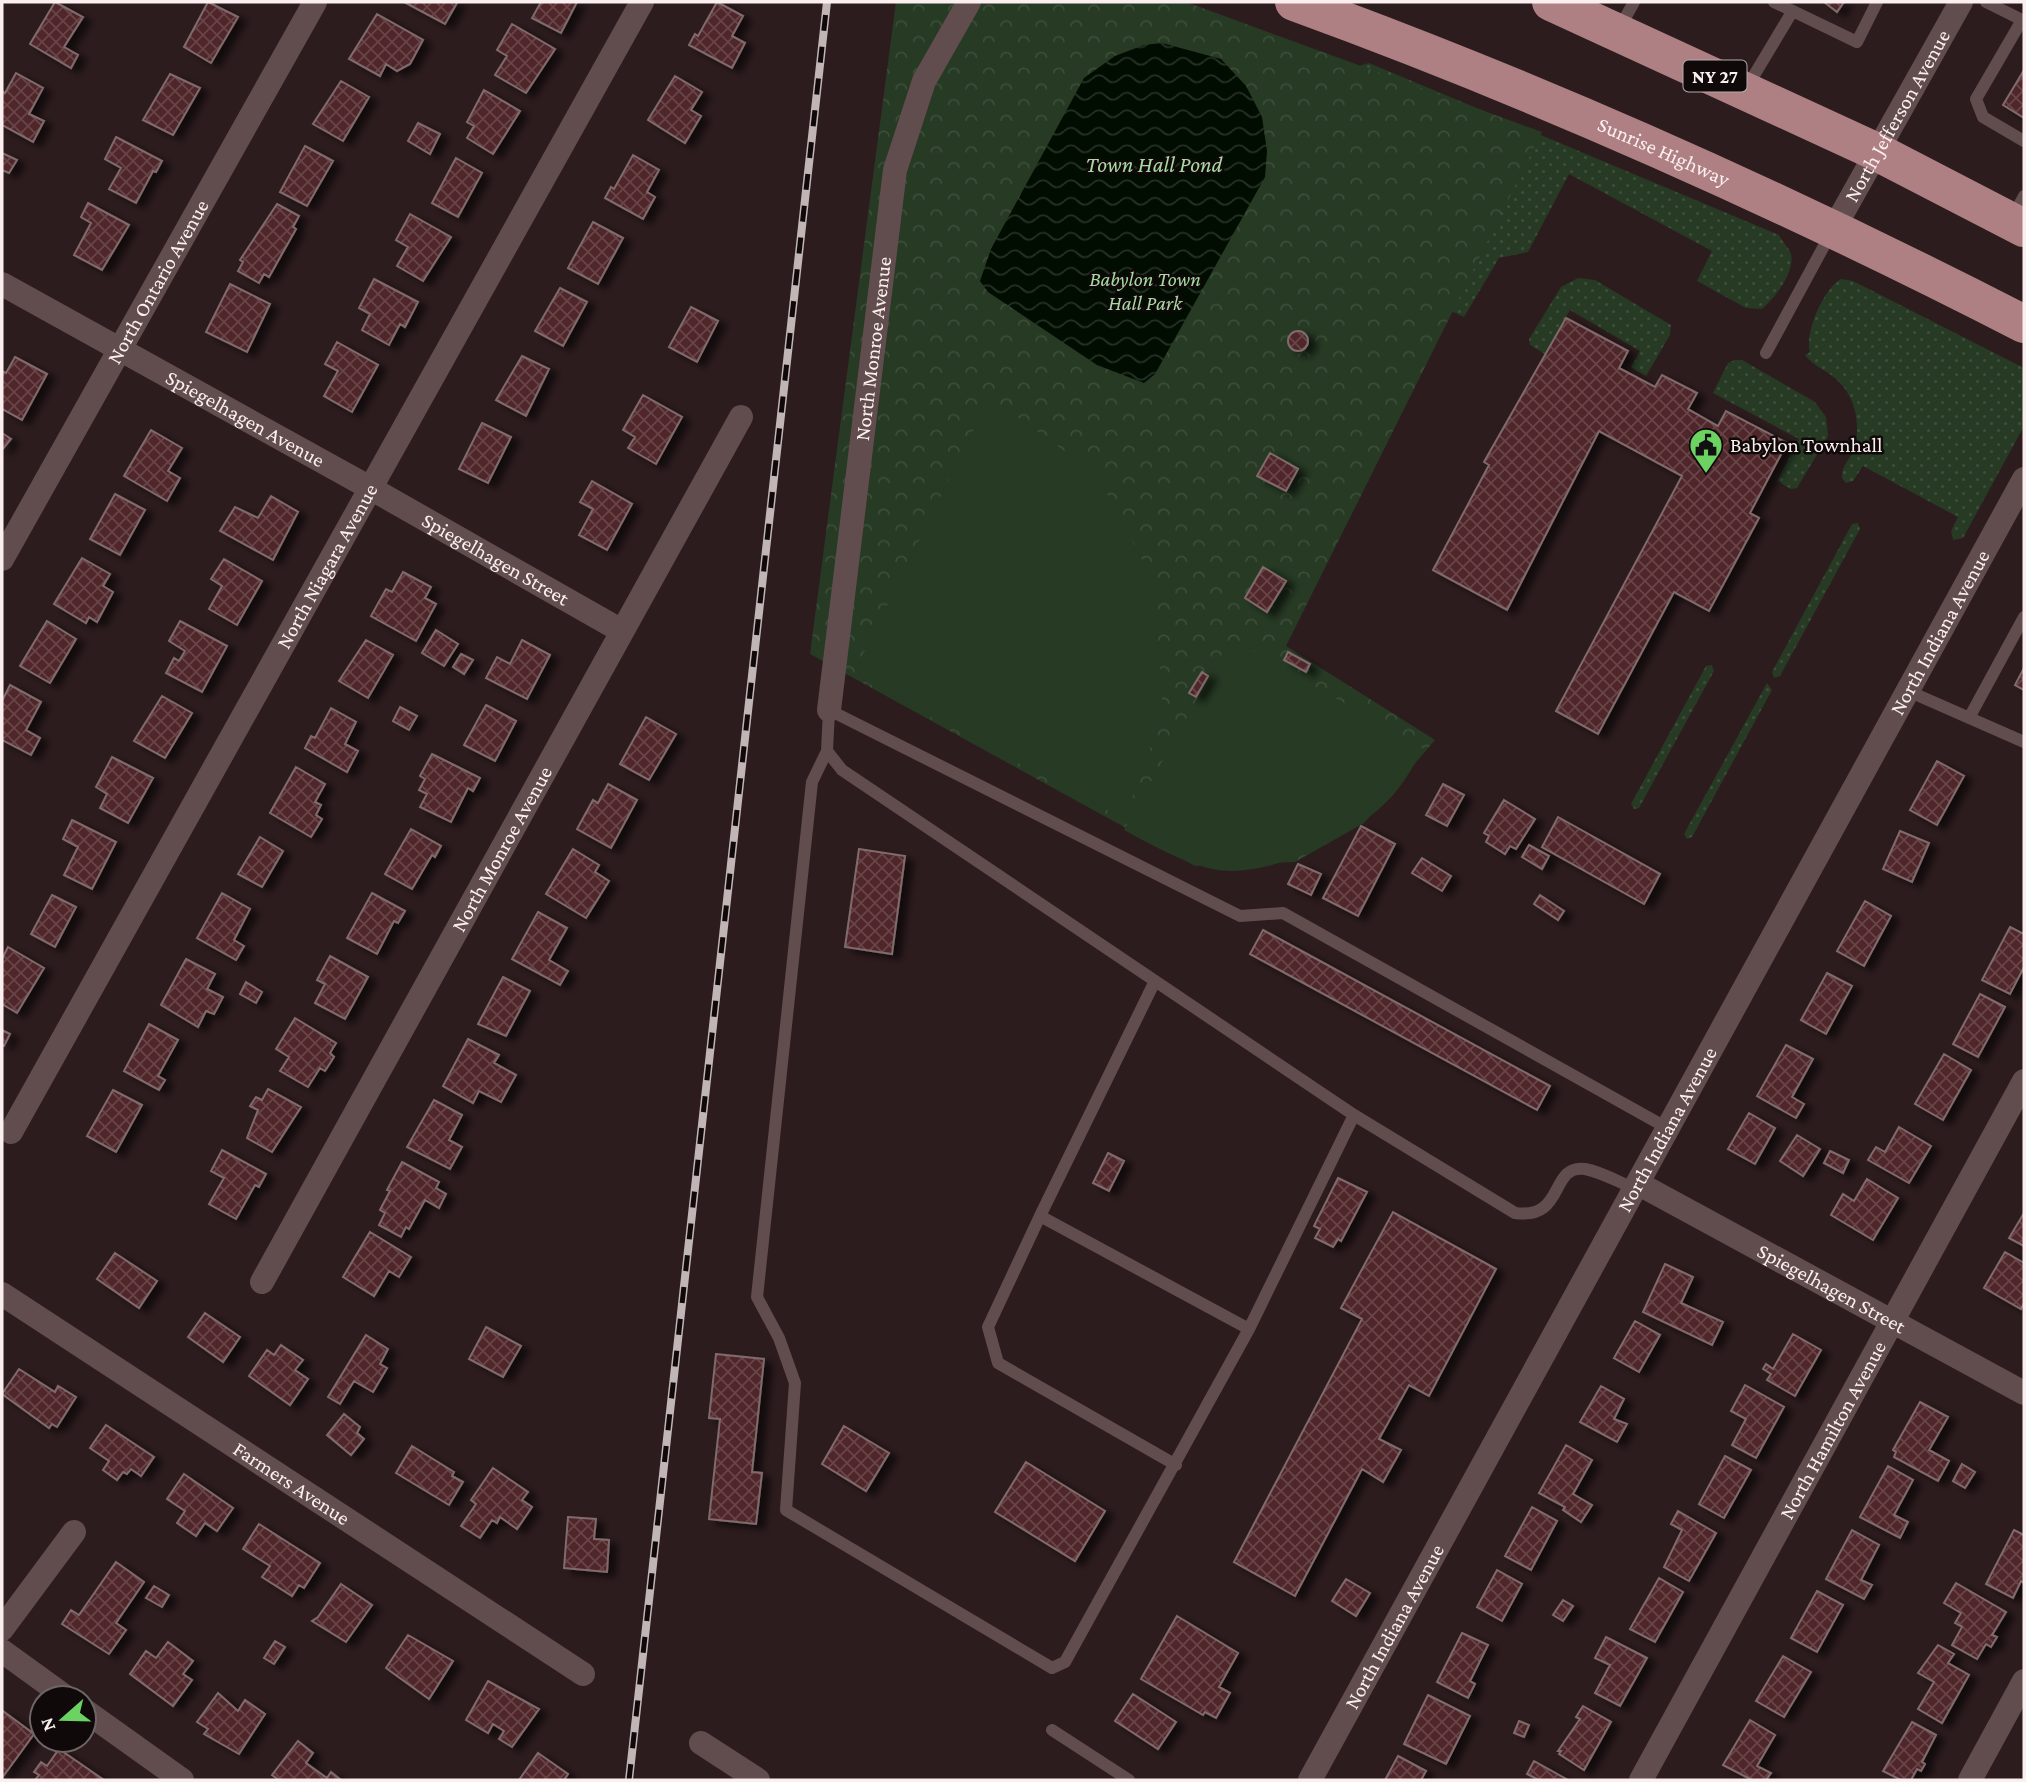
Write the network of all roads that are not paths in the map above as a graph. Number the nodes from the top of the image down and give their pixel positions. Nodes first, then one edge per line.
1 (315, 2) edge
2 (642, 2) edge
3 (969, 2) edge
4 (1294, 2) edge
5 (1774, 2) edge
6 (1877, 2) edge
7 (1961, 2) edge
8 (1986, 2) edge
9 (1596, 11) edge
10 (1792, 12) junction
11 (2023, 20) edge
12 (1745, 90) junction
13 (2024, 141) edge
14 (1877, 152) junction
15 (2020, 215) edge
16 (1833, 230) junction
17 (2, 284) edge
18 (2024, 324) edge
19 (120, 349) junction
20 (1766, 353) dead end
21 (741, 417) dead end
22 (2024, 479) edge
23 (372, 489) junction
24 (2, 559) edge
25 (2024, 617) edge
26 (620, 630) junction
27 (1908, 691) junction
28 (829, 710) junction
29 (1969, 718) junction
30 (2024, 742) edge
31 (827, 751) junction
32 (1156, 981) junction
33 (2024, 1081) edge
34 (1354, 1115) junction
35 (1669, 1129) junction
36 (11, 1132) dead end
37 (1638, 1186) junction
38 (1040, 1216) junction
39 (262, 1282) dead end
40 (2, 1294) edge
41 (1892, 1321) junction
42 (1249, 1329) junction
43 (2024, 1393) edge
44 (1176, 1465) junction
45 (74, 1532) dead end
46 (2, 1629) edge
47 (2, 1651) edge
48 (583, 1674) dead end
49 (2024, 1681) edge
50 (48, 1684) edge
51 (98, 1720) edge
52 (1052, 1730) dead end
53 (701, 1743) dead end
54 (182, 1780) edge
55 (758, 1780) edge
56 (1129, 1780) edge
57 (1310, 1780) edge
58 (1641, 1780) edge
59 (1970, 1780) edge

1 - 19 street, North Ontario Avenue
2 - 23 street, North Niagara Avenue
3 - 28 street, North Monroe Avenue
4 - 16 highway, Sunrise Highway
5 - 10 lane
6 - 10 lane
7 - 14 street, North Jefferson Avenue
8 - 11 lane
9 - 12 highway, NY 27
10 - 12 lane
11 - 13 lane
12 - 14 highway, NY 27
14 - 15 highway, NY 27
14 - 16 street, North Jefferson Avenue
16 - 18 highway, Sunrise Highway
16 - 20 lane
17 - 19 street
19 - 23 street, Spiegelhagen Avenue
19 - 24 street, North Ontario Avenue
21 - 26 street, North Monroe Avenue
22 - 27 street, North Indiana Avenue
23 - 26 street, Spiegelhagen Street
23 - 36 street, North Niagara Avenue
25 - 29 lane
26 - 39 street, North Monroe Avenue
27 - 29 lane
27 - 35 street, North Indiana Avenue
28 - 31 lane
28 - 35 lane
29 - 30 lane
31 - 32 lane
31 - 44 lane
32 - 34 lane
32 - 38 lane
33 - 41 street, North Hamilton Avenue
34 - 37 lane
34 - 42 lane
35 - 37 street, North Indiana Avenue
37 - 41 street, Spiegelhagen Street
37 - 57 street, North Indiana Avenue
38 - 42 lane
38 - 44 lane
40 - 48 street, Farmers Avenue
41 - 43 street, Spiegelhagen Street
41 - 58 street, North Hamilton Avenue
42 - 44 lane
45 - 46 street
47 - 50 street
49 - 59 street
51 - 54 street
52 - 56 lane
53 - 55 street

